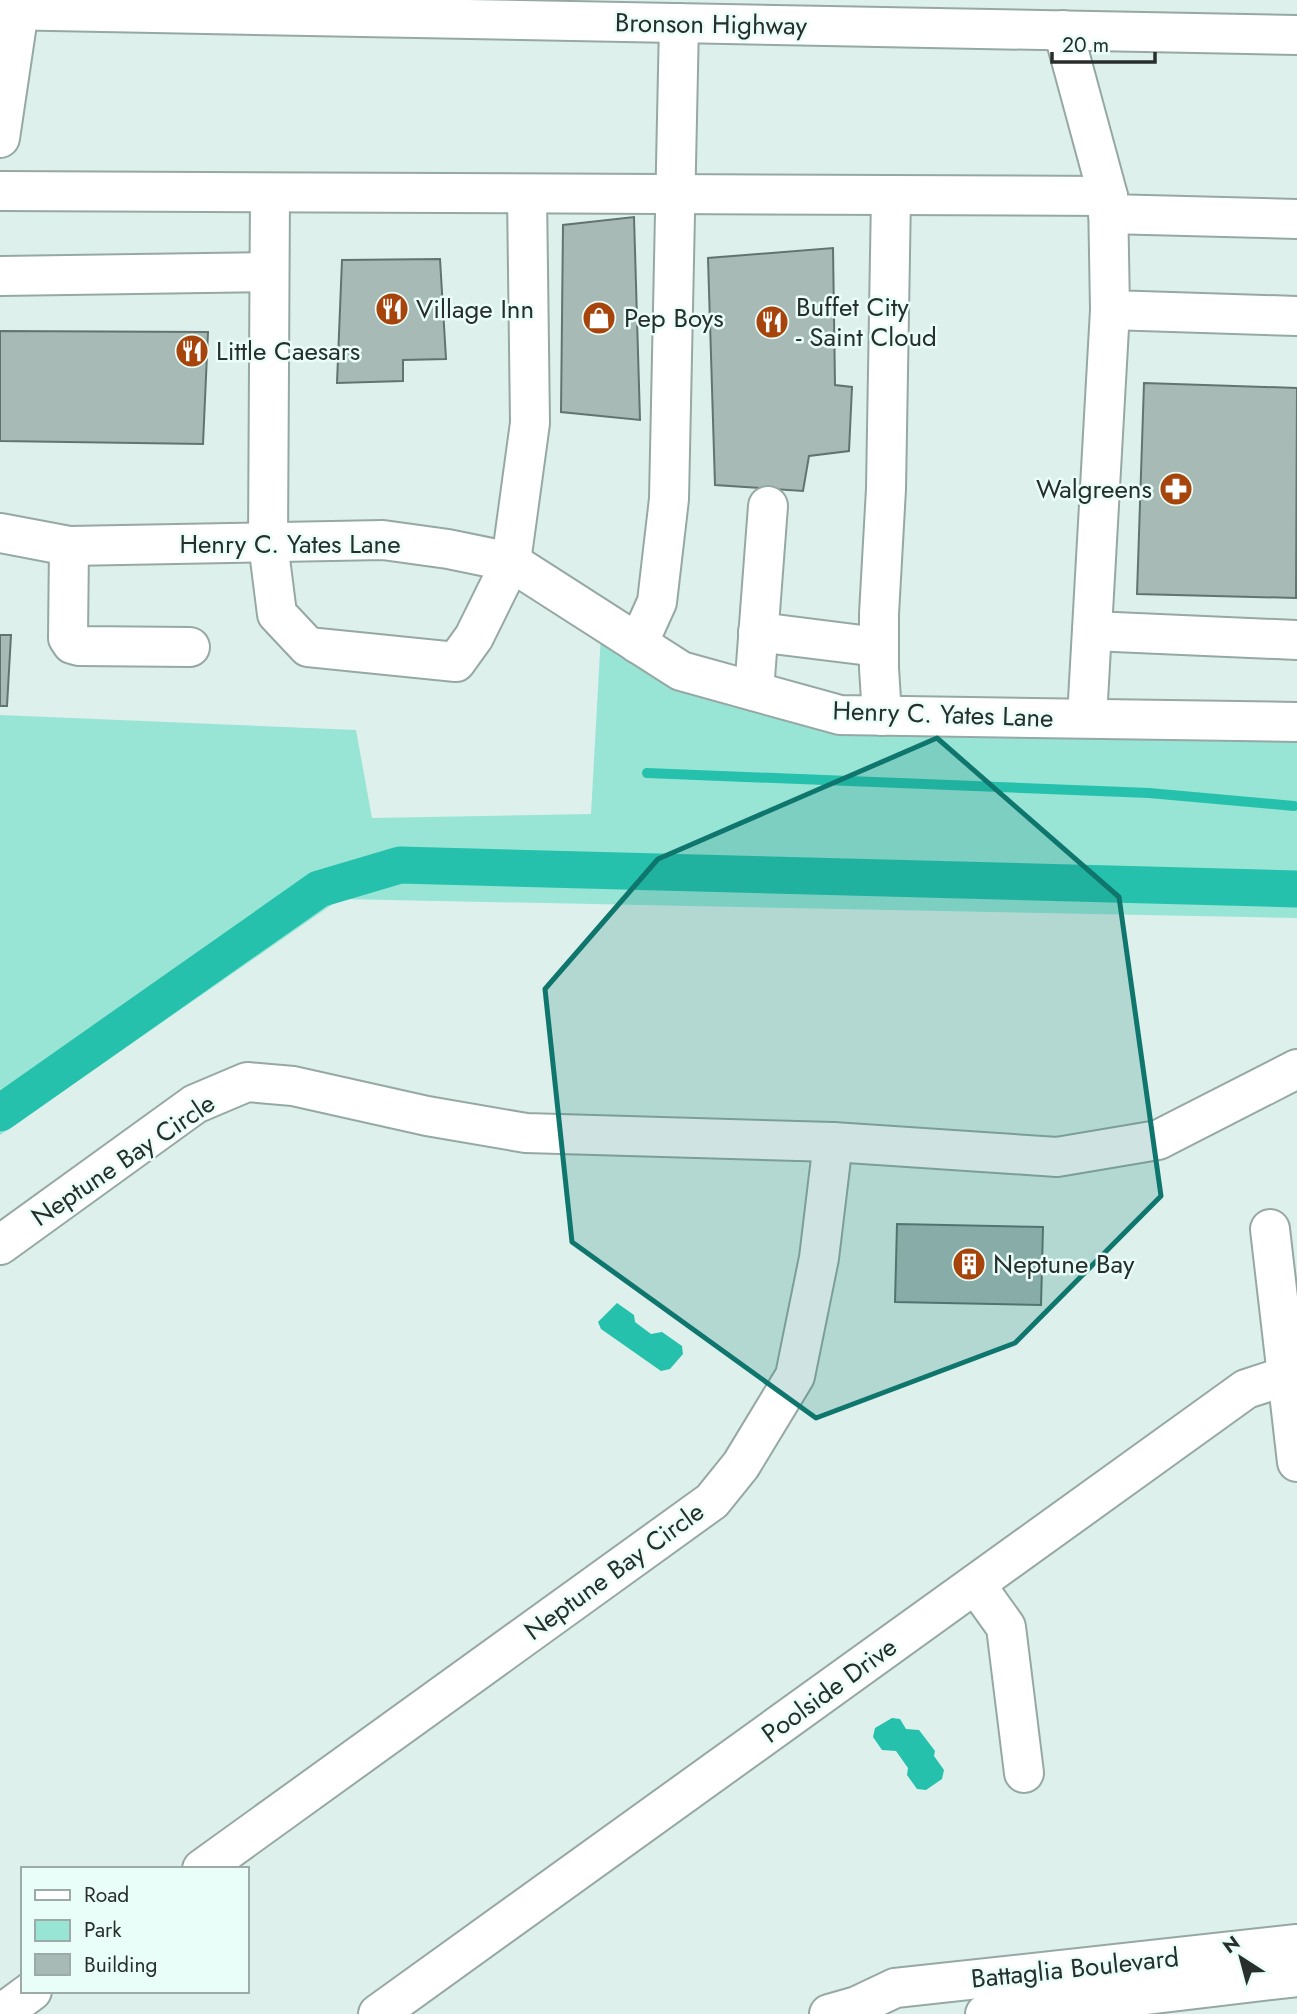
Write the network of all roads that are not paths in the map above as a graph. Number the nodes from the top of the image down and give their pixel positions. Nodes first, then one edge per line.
1 (16, 7) edge
2 (679, 23) junction
3 (1063, 30) junction
4 (1297, 35) edge
5 (0, 138) edge
6 (0, 191) edge
7 (270, 192) junction
8 (527, 194) junction
9 (676, 194) junction
10 (891, 195) junction
11 (1108, 205) junction
12 (1297, 219) edge
13 (270, 272) junction
14 (0, 276) edge
15 (1110, 310) junction
16 (1297, 316) edge
17 (768, 506) dead end
18 (0, 533) edge
19 (268, 542) junction
20 (69, 546) junction
21 (510, 562) junction
22 (1092, 631) junction
23 (758, 632) junction
24 (1297, 640) edge
25 (638, 644) junction
26 (190, 647) dead end
27 (878, 647) junction
28 (754, 691) junction
29 (882, 716) junction
30 (1087, 718) junction
31 (1297, 722) edge
32 (1297, 1069) edge
33 (833, 1142) junction
34 (1270, 1229) dead end
35 (0, 1245) edge
36 (1286, 1376) junction
37 (1297, 1462) edge
38 (976, 1585) junction
39 (1024, 1773) dead end
40 (205, 1867) edge
41 (1297, 1944) edge
42 (1297, 1977) edge
43 (29, 1993) edge
44 (854, 2011) edge
45 (1, 2014) edge
46 (378, 2014) edge
47 (985, 2014) edge

1 - 2 main road, Bronson Highway
1 - 5 main road
2 - 3 main road, Bronson Highway
2 - 9 main road
3 - 4 main road, Bronson Highway
3 - 11 main road
6 - 7 main road
7 - 8 main road
7 - 13 main road
8 - 9 main road
8 - 21 main road
9 - 10 main road
9 - 25 main road
10 - 11 main road
10 - 27 main road
11 - 12 main road
11 - 15 main road
13 - 14 main road
13 - 19 main road
15 - 16 main road
15 - 22 main road
17 - 23 main road
18 - 20 main road, Henry C. Yates Lane
19 - 20 main road, Henry C. Yates Lane
19 - 21 main road, Henry C. Yates Lane
19 - 21 main road
20 - 26 main road
21 - 25 main road, Henry C. Yates Lane
22 - 24 main road
22 - 30 main road
23 - 27 main road
23 - 28 main road
25 - 28 main road, Henry C. Yates Lane
27 - 29 main road
28 - 29 main road, Henry C. Yates Lane
29 - 30 main road, Henry C. Yates Lane
30 - 31 main road, Henry C. Yates Lane
32 - 33 main road, Neptune Bay Circle
33 - 35 main road, Neptune Bay Circle
33 - 40 main road, Neptune Bay Circle
34 - 36 main road
36 - 37 main road
36 - 38 main road, Poolside Drive
38 - 39 main road
38 - 46 main road, Poolside Drive
41 - 44 main road, Battaglia Boulevard
42 - 47 main road, Battaglia Boulevard
43 - 45 main road

